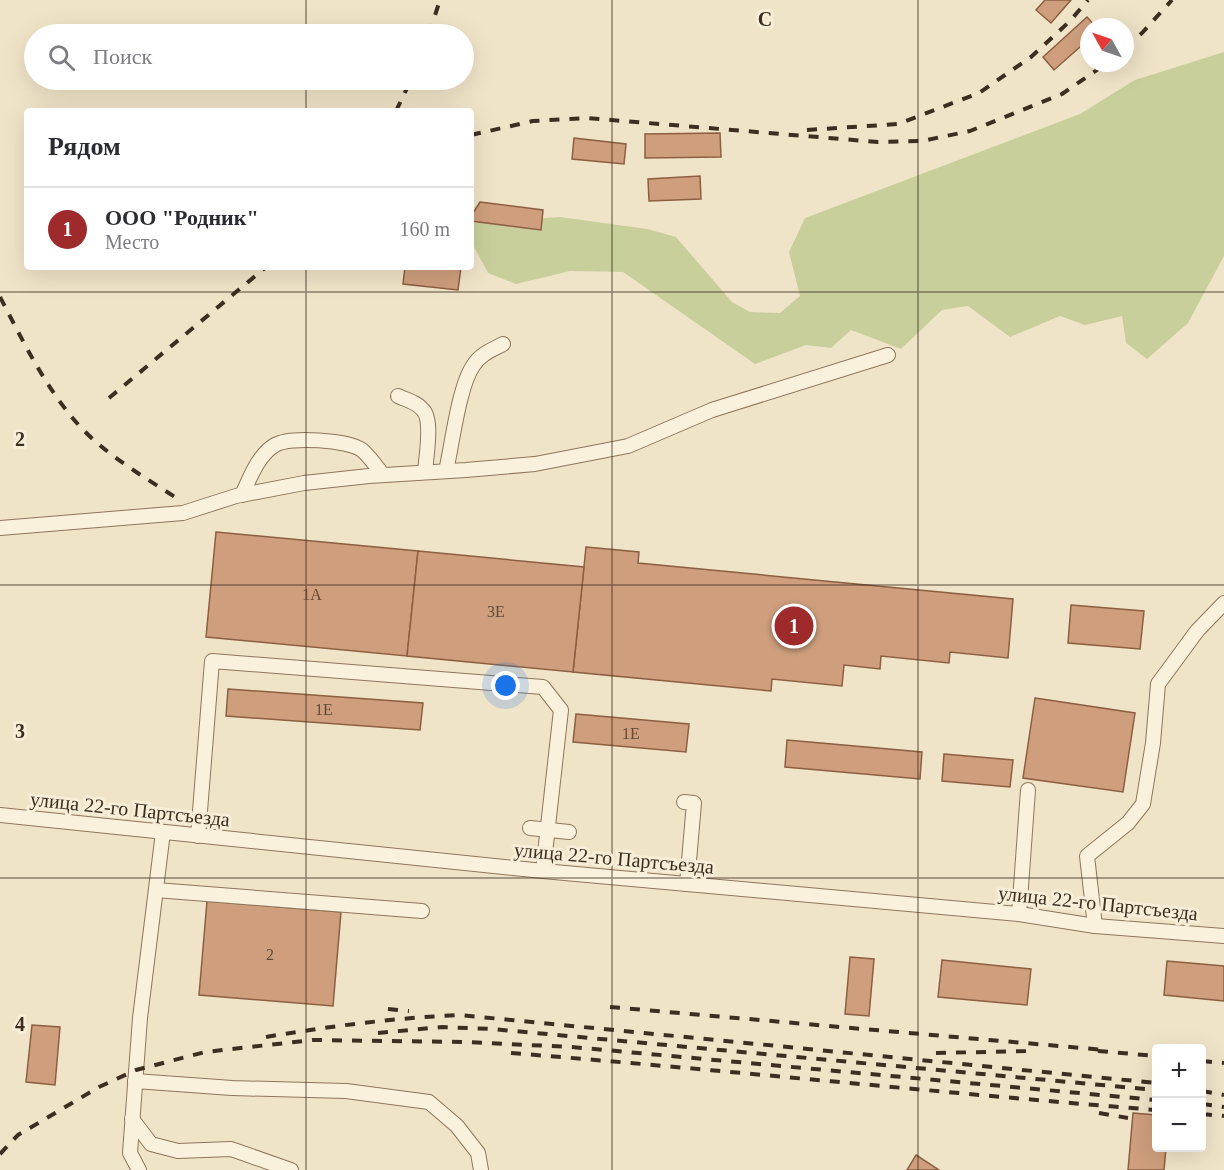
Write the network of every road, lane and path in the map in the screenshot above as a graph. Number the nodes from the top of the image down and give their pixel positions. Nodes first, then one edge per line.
1 (503, 344) dead end
2 (888, 355) dead end
3 (398, 396) dead end
4 (446, 471) junction
5 (424, 472) junction
6 (383, 475) junction
7 (242, 495) junction
8 (0, 528) edge
9 (1224, 603) edge
10 (1028, 790) dead end
11 (684, 802) dead end
12 (0, 815) edge
13 (530, 828) dead end
14 (549, 830) junction
15 (163, 832) junction
16 (569, 832) dead end
17 (198, 836) junction
18 (543, 871) junction
19 (687, 884) junction
20 (156, 890) junction
21 (422, 911) dead end
22 (1019, 914) junction
23 (1095, 926) junction
24 (1224, 936) edge
25 (135, 1081) junction
26 (132, 1119) junction
27 (139, 1170) edge
28 (291, 1170) edge
29 (481, 1170) edge

1 - 4 street
2 - 4 street
3 - 5 street
4 - 5 street
5 - 6 street
6 - 7 street
6 - 7 street
7 - 8 street
9 - 23 street
10 - 22 street
11 - 19 street
12 - 15 street, улица 22-го Партсъезда
13 - 14 street
14 - 16 street
14 - 17 street
14 - 18 street
15 - 17 street, улица 22-го Партсъезда
15 - 20 street
17 - 18 street, улица 22-го Партсъезда
18 - 19 street, улица 22-го Партсъезда
19 - 22 street, улица 22-го Партсъезда
20 - 21 street
20 - 25 street
22 - 23 street, улица 22-го Партсъезда
23 - 24 street, улица 22-го Партсъезда
25 - 26 street
25 - 29 street
26 - 27 street
26 - 28 street

